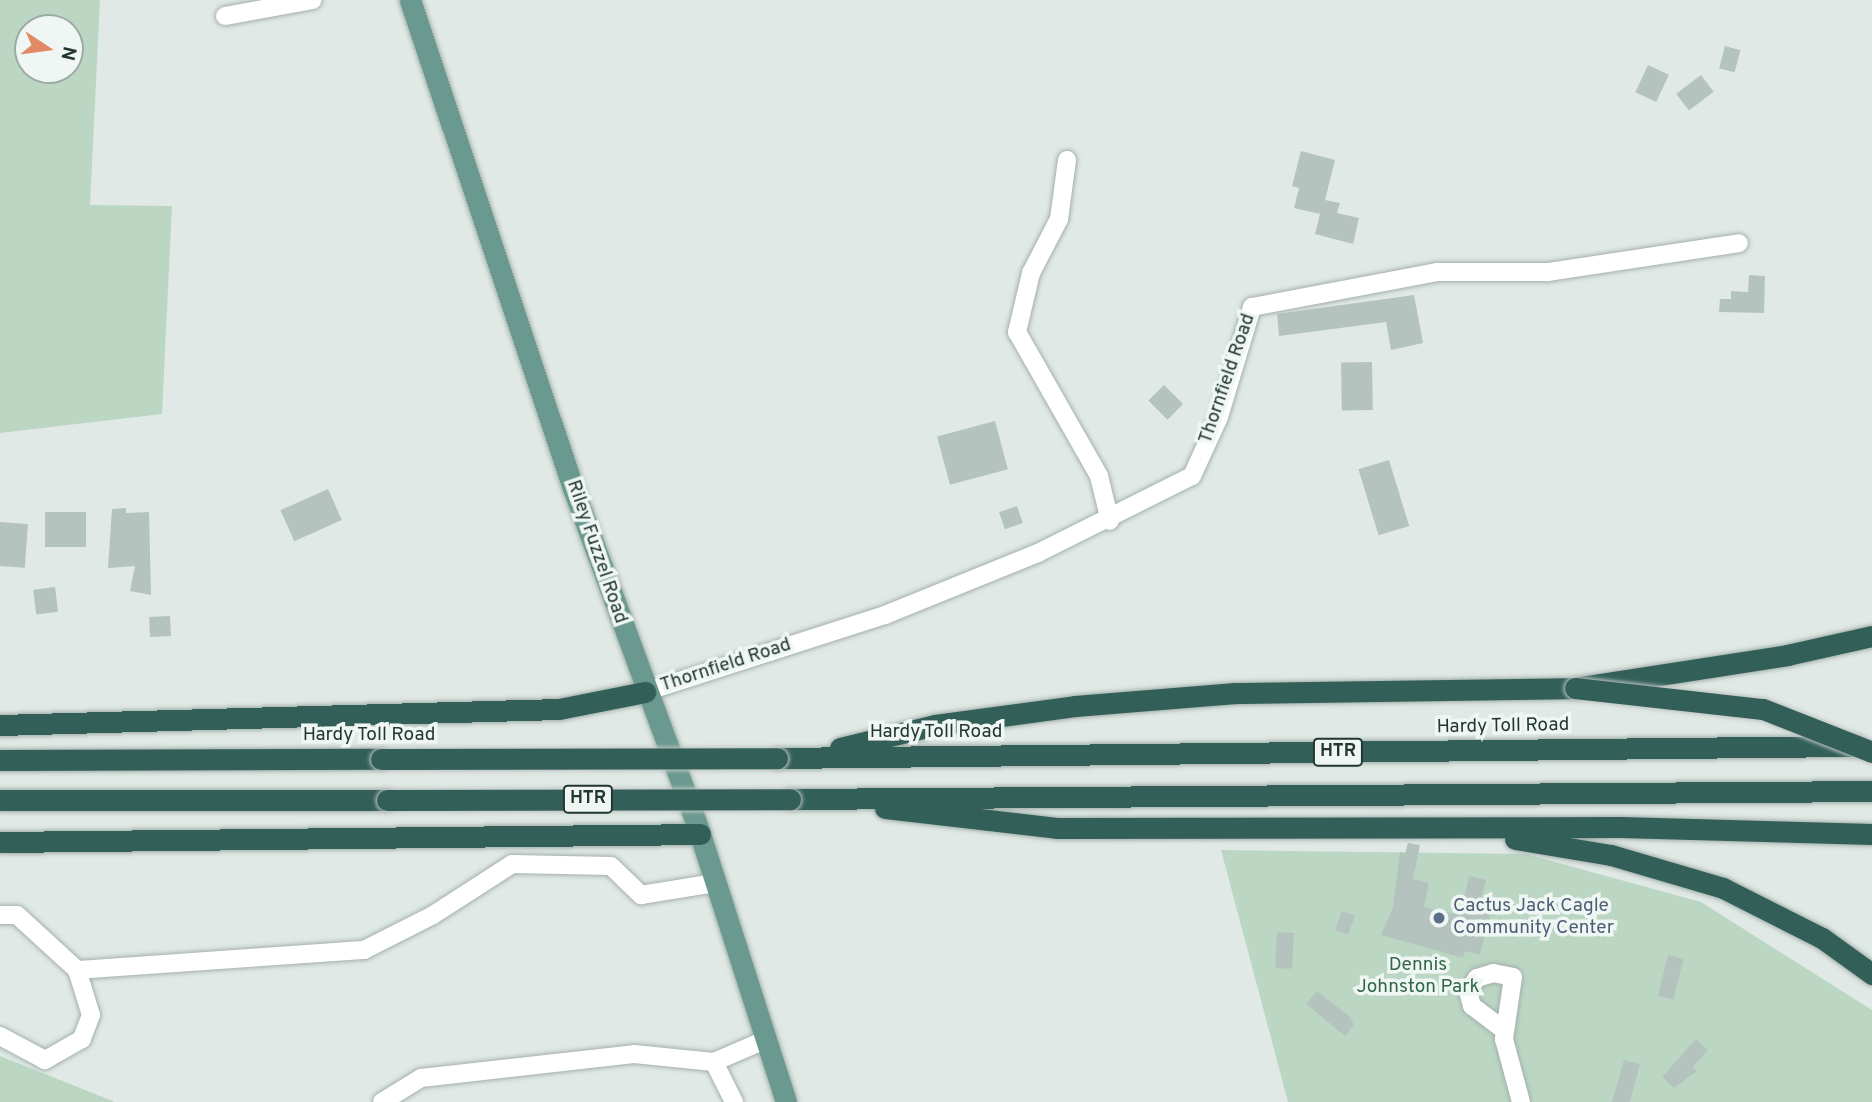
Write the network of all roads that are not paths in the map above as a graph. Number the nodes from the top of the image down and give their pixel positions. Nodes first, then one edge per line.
1 (313, 0) edge
2 (410, 0) edge
3 (225, 16) dead end
4 (1067, 160) dead end
5 (1739, 243) dead end
6 (1110, 521) junction
7 (1872, 636) edge
8 (1576, 688) junction
9 (645, 692) junction
10 (0, 725) edge
11 (1872, 746) edge
12 (1872, 752) edge
13 (804, 757) junction
14 (0, 760) edge
15 (1872, 791) edge
16 (839, 799) junction
17 (0, 800) edge
18 (1468, 831) junction
19 (700, 834) junction
20 (1872, 834) edge
21 (0, 842) edge
22 (715, 883) junction
23 (0, 915) edge
24 (77, 970) junction
25 (1872, 974) edge
26 (1504, 1030) dead end
27 (0, 1036) edge
28 (765, 1040) junction
29 (715, 1062) junction
30 (382, 1102) edge
31 (734, 1102) edge
32 (786, 1102) edge
33 (1521, 1102) edge

1 - 3 street
2 - 9 main road, Riley Fuzzel Road
4 - 6 street
5 - 6 street, Thornfield Road
6 - 9 street, Thornfield Road
7 - 8 highway, bridge
8 - 12 highway, bridge
8 - 13 highway
9 - 10 highway
9 - 19 main road, Riley Fuzzel Road
11 - 13 highway, Hardy Toll Road / HTR
13 - 14 highway, Hardy Toll Road / HTR, bridge
15 - 16 highway, HTR
16 - 17 highway, HTR, bridge
16 - 18 highway
18 - 20 highway
18 - 25 highway
19 - 21 highway
19 - 22 main road, Riley Fuzzel Road
22 - 24 street
22 - 28 main road, Riley Fuzzel Road
23 - 24 street
24 - 27 street
26 - 33 street
28 - 29 street
28 - 32 main road, Riley Fuzzel Road
29 - 30 street
29 - 31 street

